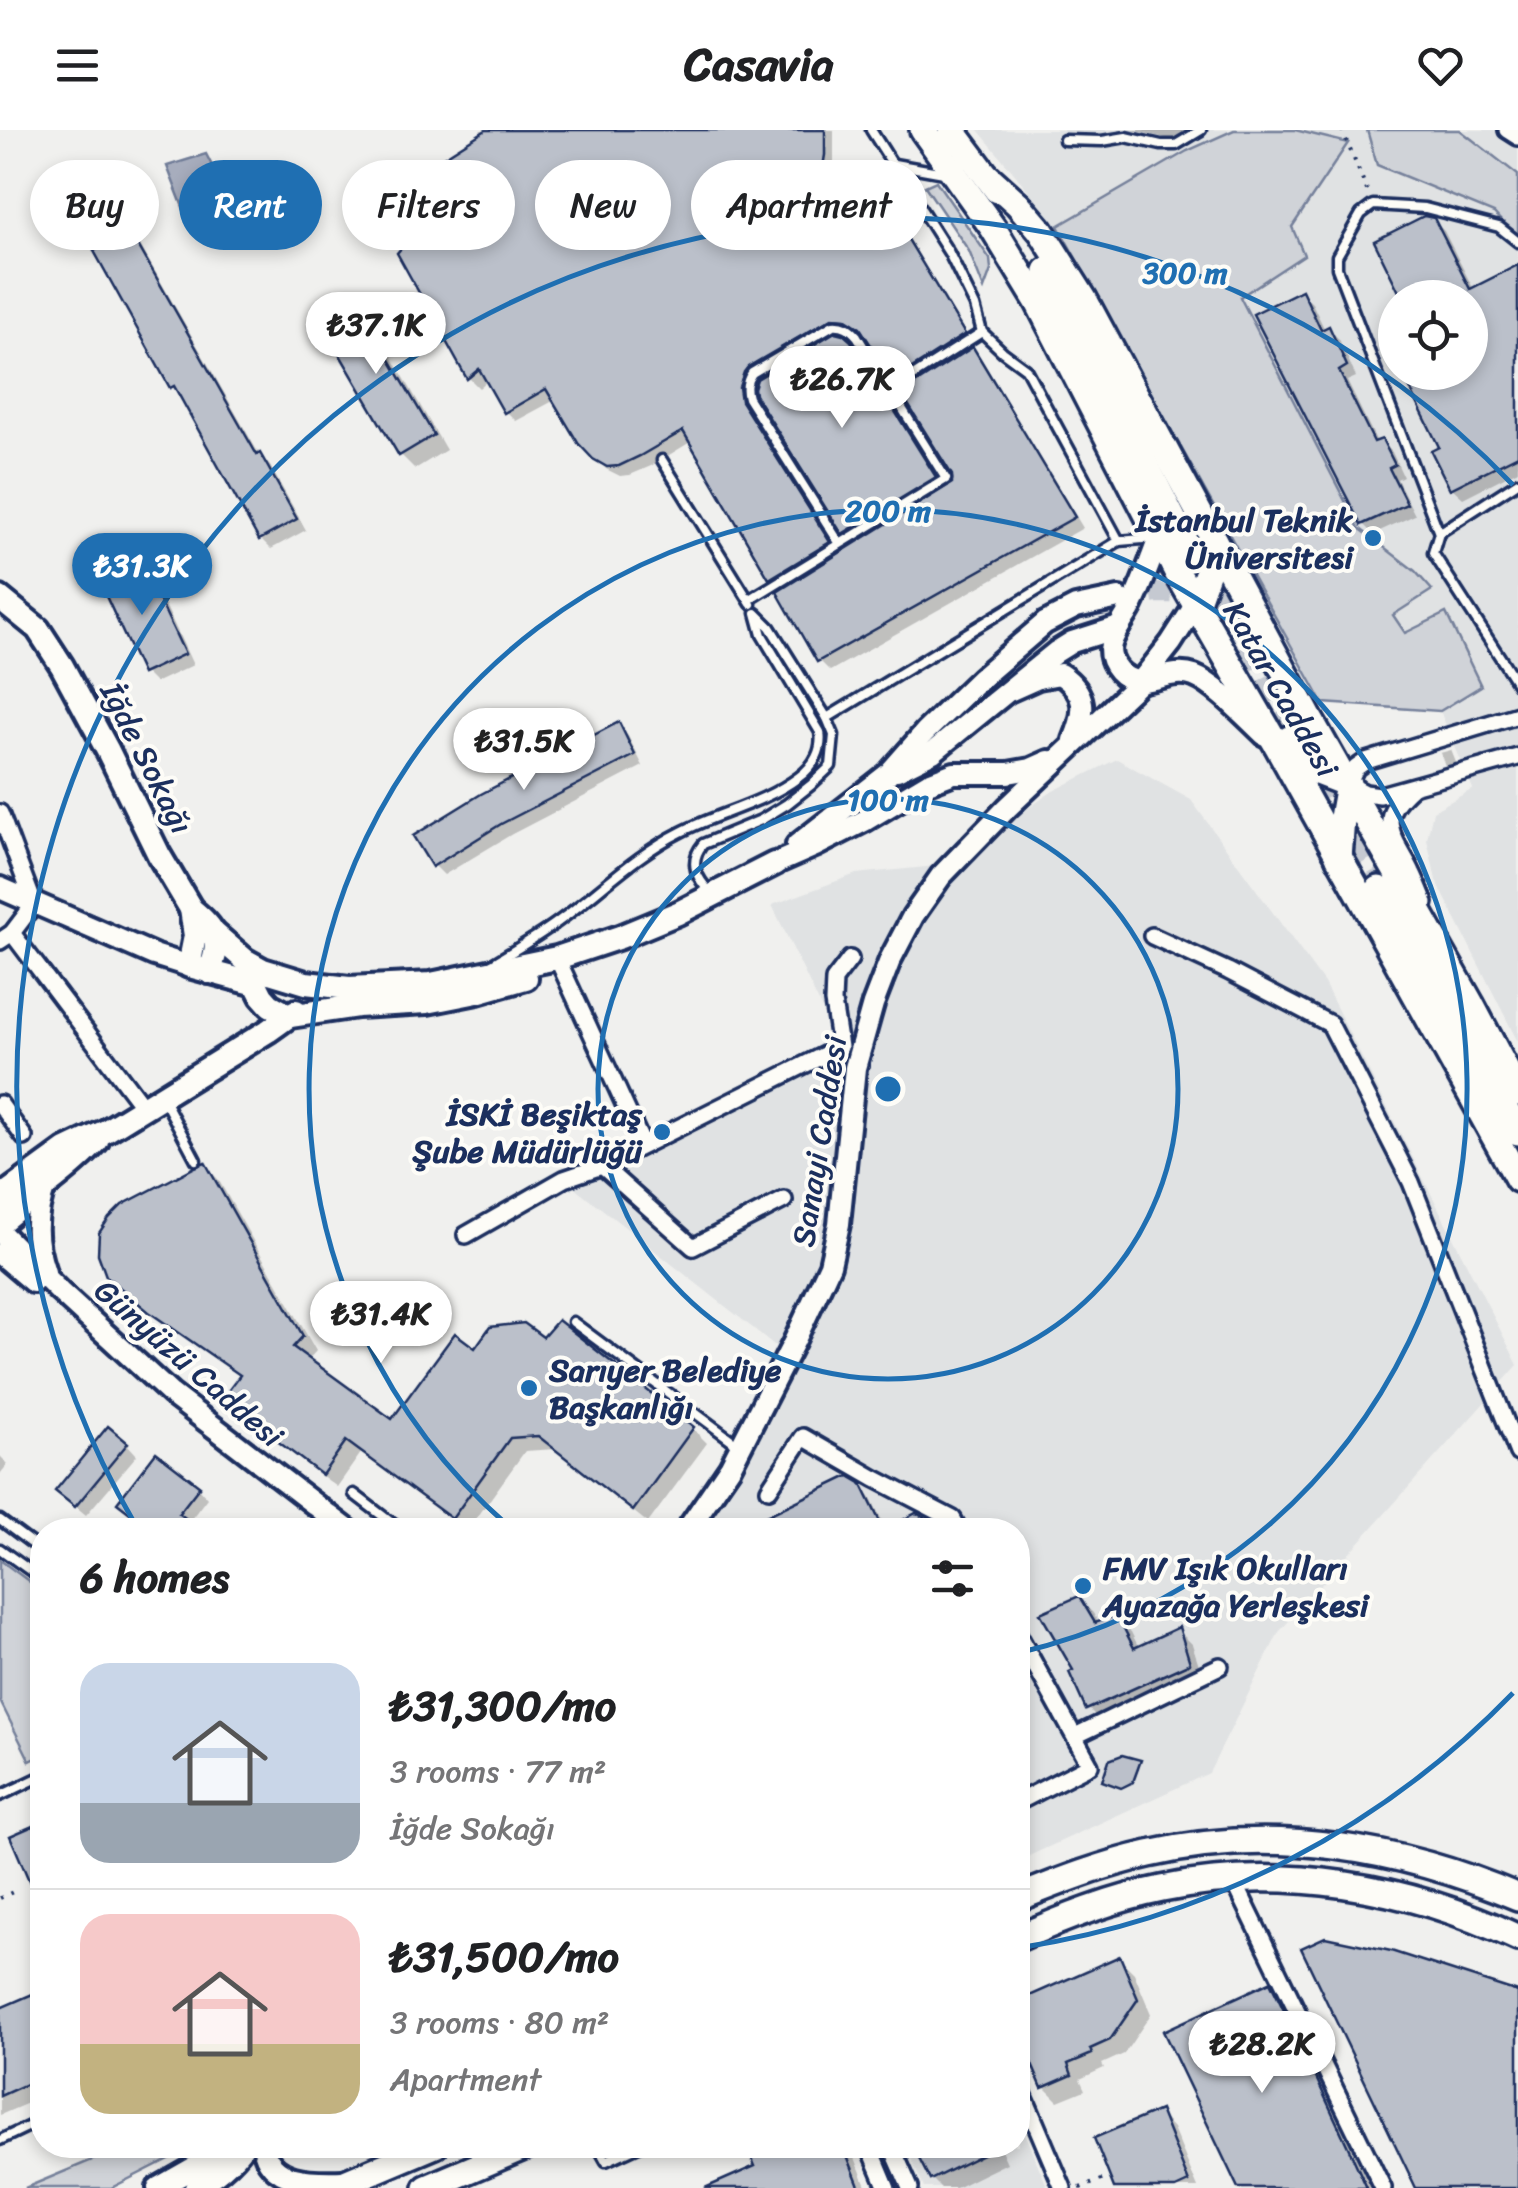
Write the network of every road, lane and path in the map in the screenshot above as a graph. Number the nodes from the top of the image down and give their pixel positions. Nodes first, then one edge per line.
1 (871, 130) edge
2 (924, 130) edge
3 (952, 130) edge
4 (1200, 130) edge
5 (1342, 130) edge
6 (1507, 130) edge
7 (1518, 138) edge
8 (1064, 140) dead end
9 (891, 160) edge
10 (927, 169) edge
11 (957, 174) junction
12 (987, 176) junction
13 (1374, 205) junction
14 (927, 219) edge
15 (1518, 242) edge
16 (982, 332) junction
17 (891, 390) junction
18 (662, 460) dead end
19 (1518, 482) edge
20 (1439, 533) junction
21 (1159, 538) junction
22 (1119, 541) junction
23 (1214, 542) junction
24 (840, 544) junction
25 (1190, 550) tunnel mouth
26 (0, 598) edge
27 (1119, 598) tunnel mouth
28 (749, 600) junction
29 (1196, 604) junction
30 (756, 613) junction
31 (1119, 627) junction
32 (1230, 665) junction
33 (1141, 681) junction
34 (1518, 685) edge
35 (1011, 690) junction
36 (1518, 714) edge
37 (827, 718) junction
38 (1278, 747) junction
39 (1063, 755) junction
40 (1518, 758) edge
41 (888, 774) junction
42 (1348, 784) junction
43 (1412, 787) junction
44 (0, 812) edge
45 (1338, 858) junction
46 (774, 864) junction
47 (0, 888) edge
48 (1379, 889) tunnel mouth
49 (715, 896) junction
50 (34, 904) junction
51 (190, 909) junction
52 (1430, 930) junction
53 (216, 934) junction
54 (1152, 936) dead end
55 (6, 937) edge
56 (557, 958) junction
57 (850, 959) dead end
58 (199, 969) junction
59 (473, 976) junction
60 (268, 978) junction
61 (348, 988) junction
62 (290, 1016) junction
63 (1518, 1093) edge
64 (153, 1102) junction
65 (0, 1104) edge
66 (106, 1131) junction
67 (1518, 1132) edge
68 (24, 1137) dead end
69 (642, 1145) junction
70 (196, 1160) dead end
71 (602, 1166) junction
72 (1518, 1178) edge
73 (45, 1186) junction
74 (0, 1198) edge
75 (784, 1200) dead end
76 (0, 1223) edge
77 (0, 1232) edge
78 (466, 1235) dead end
79 (0, 1254) edge
80 (47, 1279) junction
81 (573, 1322) dead end
82 (740, 1446) junction
83 (1518, 1452) edge
84 (768, 1489) dead end
85 (354, 1494) dead end
86 (315, 1518) edge
87 (332, 1518) edge
88 (385, 1518) edge
89 (695, 1518) edge
90 (951, 1518) edge
91 (0, 1520) edge
92 (30, 1542) edge
93 (0, 1548) edge
94 (30, 1571) edge
95 (1030, 1655) edge
96 (1220, 1666) dead end
97 (1075, 1736) junction
98 (30, 1782) edge
99 (0, 1796) edge
100 (1030, 1796) edge
101 (1233, 1878) junction
102 (15, 1891) dead end
103 (1030, 1893) edge
104 (1518, 1897) edge
105 (0, 1898) edge
106 (1030, 1933) edge
107 (1518, 1938) edge
108 (1030, 2110) edge
109 (30, 2126) edge
110 (0, 2140) edge
111 (207, 2158) edge
112 (235, 2158) edge
113 (267, 2158) edge
114 (404, 2158) edge
115 (498, 2158) edge
116 (874, 2158) edge
117 (897, 2158) edge
118 (1110, 2177) dead end
119 (341, 2184) edge
120 (158, 2188) edge
121 (196, 2188) edge
122 (428, 2188) edge
123 (887, 2188) edge
124 (910, 2188) edge
125 (1064, 2188) edge
126 (1080, 2188) edge
127 (1383, 2188) edge

1 - 9 lane
2 - 11 main road, Katar Caddesi
3 - 12 main road
4 - 8 lane
5 - 13 path
6 - 7 street
10 - 11 lane
11 - 21 main road, Katar Caddesi
12 - 23 main road
12 - 25 main road
13 - 15 lane
13 - 20 lane
14 - 16 lane
16 - 17 lane
16 - 22 lane
17 - 24 lane
17 - 24 lane
18 - 28 lane
19 - 20 lane
20 - 34 lane
21 - 22 lane
21 - 29 main road, Katar Caddesi
21 - 31 street
22 - 37 lane
23 - 29 main road
23 - 42 main road
24 - 28 lane
26 - 51 main road, İğde Sokağı
27 - 41 street
28 - 30 lane
29 - 32 main road, Katar Caddesi
29 - 33 street, Sanayi Caddesi
30 - 37 lane
30 - 59 lane
31 - 33 street
31 - 35 street
32 - 38 main road, Katar Caddesi
32 - 42 main road
33 - 38 street
33 - 39 street, Sanayi Caddesi
35 - 39 street
35 - 41 street
36 - 42 street
37 - 49 lane
38 - 45 main road, Katar Caddesi
39 - 46 street
39 - 82 street, Sanayi Caddesi
40 - 43 street
41 - 46 street
42 - 43 street
42 - 45 main road
42 - 52 main road
43 - 52 street
44 - 50 street
45 - 72 main road, Katar Caddesi
46 - 49 main road
47 - 50 street
48 - 67 main road
49 - 56 main road
50 - 55 street
50 - 58 street
51 - 53 main road
51 - 58 main road
52 - 63 main road
53 - 58 main road
53 - 60 main road
54 - 83 street
55 - 64 street
56 - 59 main road
56 - 62 main road
56 - 69 street
57 - 69 street
58 - 60 main road
59 - 61 main road
60 - 61 main road
60 - 62 main road
61 - 62 main road
62 - 64 main road
64 - 66 main road
64 - 70 lane
65 - 68 street
66 - 73 main road
66 - 74 main road
69 - 71 street
71 - 75 street
71 - 78 street
73 - 76 main road
73 - 80 street
77 - 80 street, Günyüzü Caddesi
79 - 86 street, Günyüzü Caddesi
80 - 87 street, Günyüzü Caddesi
81 - 82 lane
82 - 89 street, Sanayi Caddesi
84 - 90 street
85 - 88 lane
91 - 92 lane
93 - 94 lane
95 - 97 street
96 - 97 street
97 - 100 street
98 - 99 lane
101 - 106 main road
101 - 107 main road
101 - 127 street
102 - 105 path
103 - 104 main road
108 - 125 street
109 - 110 lane
111 - 120 street
112 - 121 street
113 - 119 street
114 - 119 main road
115 - 122 main road
116 - 123 street
117 - 124 street
118 - 126 path

